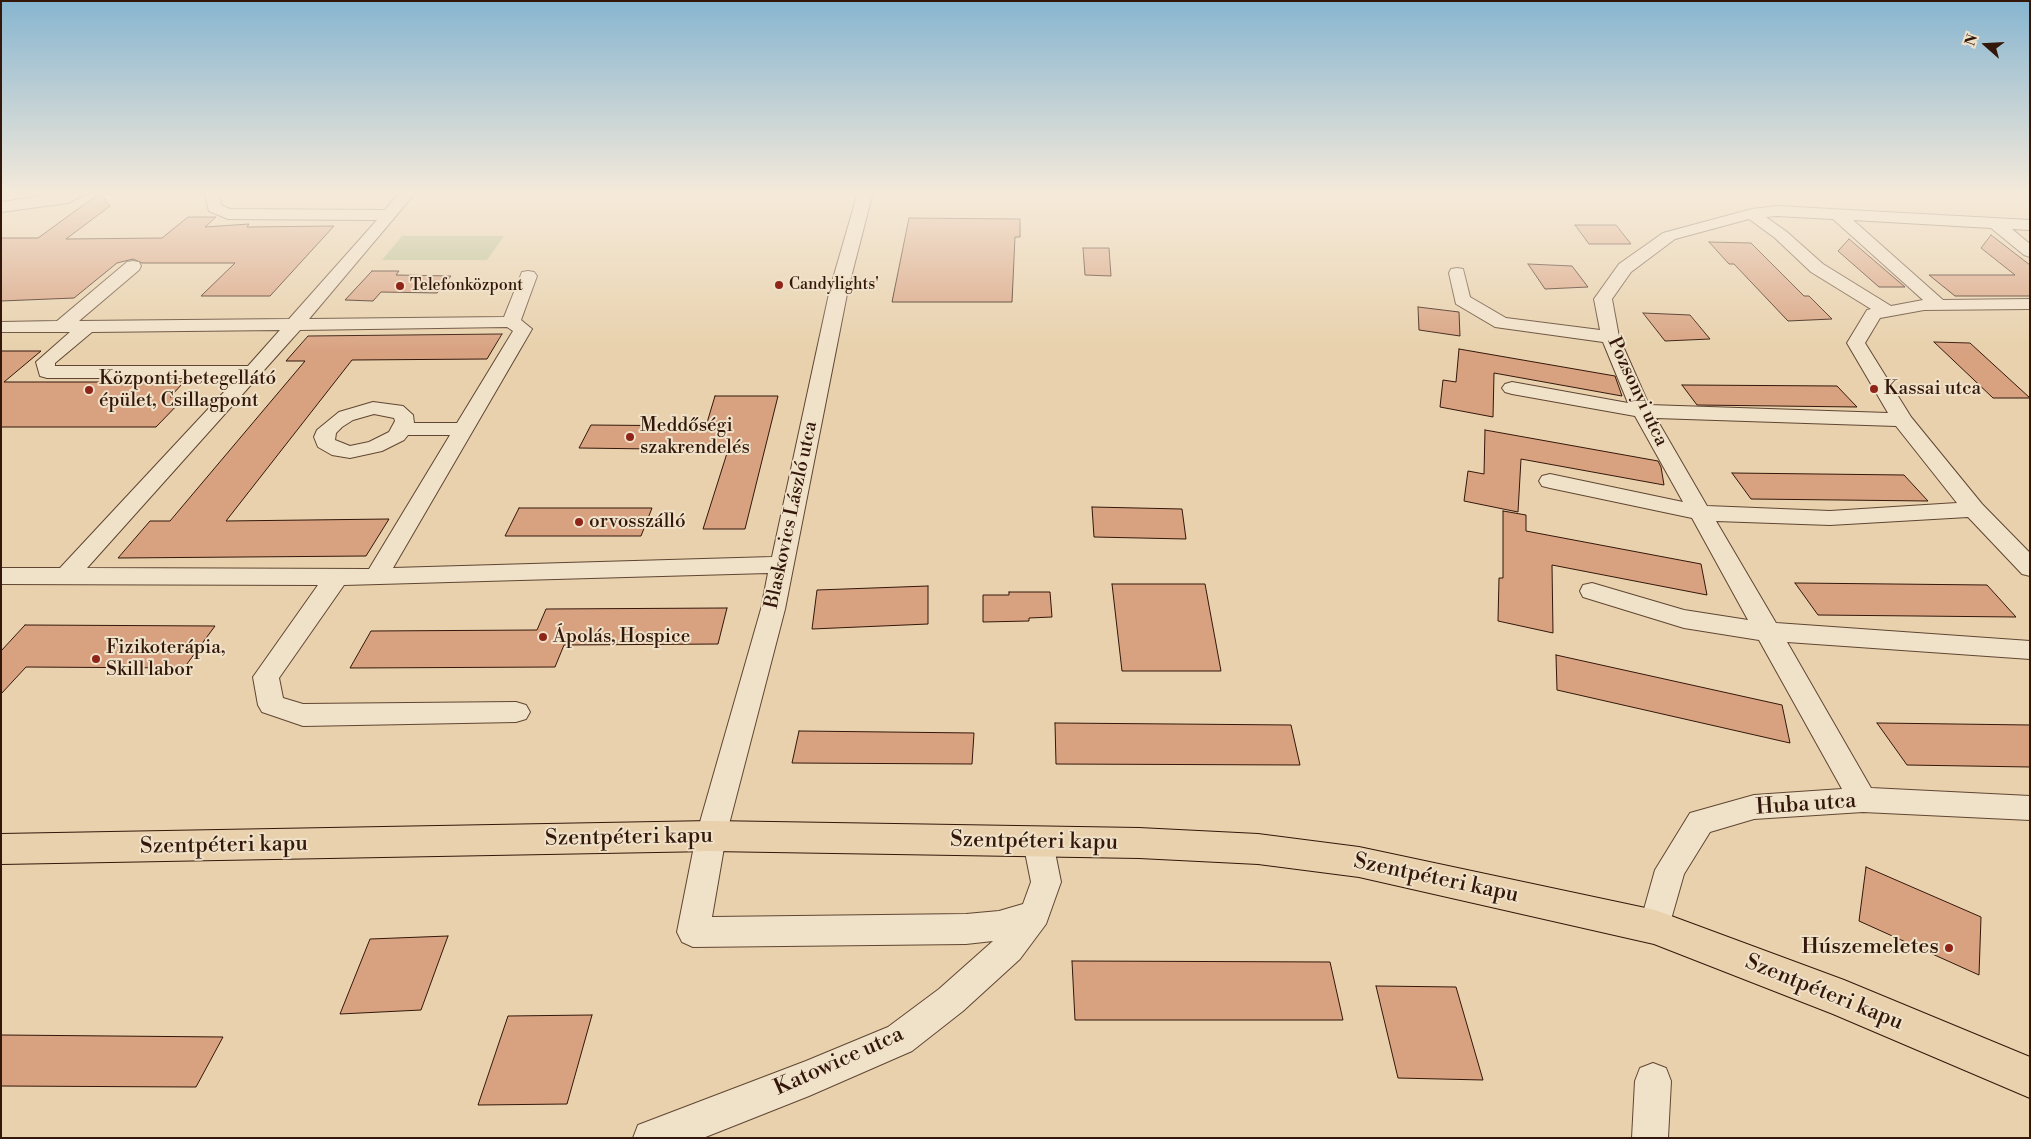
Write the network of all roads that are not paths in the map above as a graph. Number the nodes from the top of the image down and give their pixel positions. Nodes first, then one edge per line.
1 (362, 245) edge
2 (851, 245) edge
3 (1656, 245) edge
4 (1792, 245) edge
5 (1872, 245) edge
6 (133, 266) dead end
7 (1457, 273) dead end
8 (528, 276) dead end
9 (2030, 304) edge
10 (1939, 306) junction
11 (1887, 311) junction
12 (511, 322) junction
13 (296, 323) junction
14 (62, 326) junction
15 (88, 326) junction
16 (1, 327) edge
17 (1610, 337) junction
18 (253, 372) junction
19 (1512, 388) dead end
20 (1642, 411) junction
21 (1902, 420) junction
22 (403, 429) dead end
23 (464, 429) junction
24 (1550, 481) dead end
25 (1974, 509) junction
26 (1700, 513) junction
27 (782, 565) junction
28 (2030, 568) edge
29 (67, 575) junction
30 (1, 576) edge
31 (376, 577) junction
32 (336, 578) junction
33 (1592, 591) dead end
34 (1767, 632) junction
35 (2030, 650) edge
36 (516, 712) dead end
37 (1863, 800) junction
38 (2030, 808) edge
39 (711, 836) junction
40 (1038, 842) junction
41 (1, 849) edge
42 (1035, 914) junction
43 (1655, 927) junction
44 (2030, 1078) edge
45 (1653, 1081) dead end
46 (651, 1138) edge
47 (1650, 1138) edge

1 - 13 street
2 - 27 street, Blaskovics László utca
3 - 17 street, Pozsonyi utca
4 - 11 street
5 - 10 street
6 - 14 street
7 - 17 street
8 - 12 street
9 - 10 street
10 - 11 street
11 - 21 street
12 - 13 street
12 - 23 street
13 - 15 street
13 - 18 street
14 - 15 street
14 - 16 street
15 - 18 street
17 - 20 street, Pozsonyi utca
18 - 29 street
19 - 20 street
20 - 21 street
20 - 26 street, Pozsonyi utca
21 - 25 street
22 - 23 street
23 - 31 street
24 - 26 street
25 - 26 street
25 - 28 street
26 - 34 street, Pozsonyi utca
27 - 31 street
27 - 39 street, Blaskovics László utca
29 - 30 street
29 - 32 street
31 - 32 street
32 - 36 street
33 - 34 street
34 - 35 street
34 - 37 street, Pozsonyi utca
37 - 38 street, Huba utca
37 - 43 street, Huba utca
39 - 40 main road, Szentpéteri kapu
39 - 41 main road, Szentpéteri kapu
39 - 42 street, Blaskovics László utca
40 - 42 street, Katowice utca
40 - 43 main road, Szentpéteri kapu
42 - 46 street, Katowice utca
43 - 44 main road, Szentpéteri kapu
45 - 47 street

